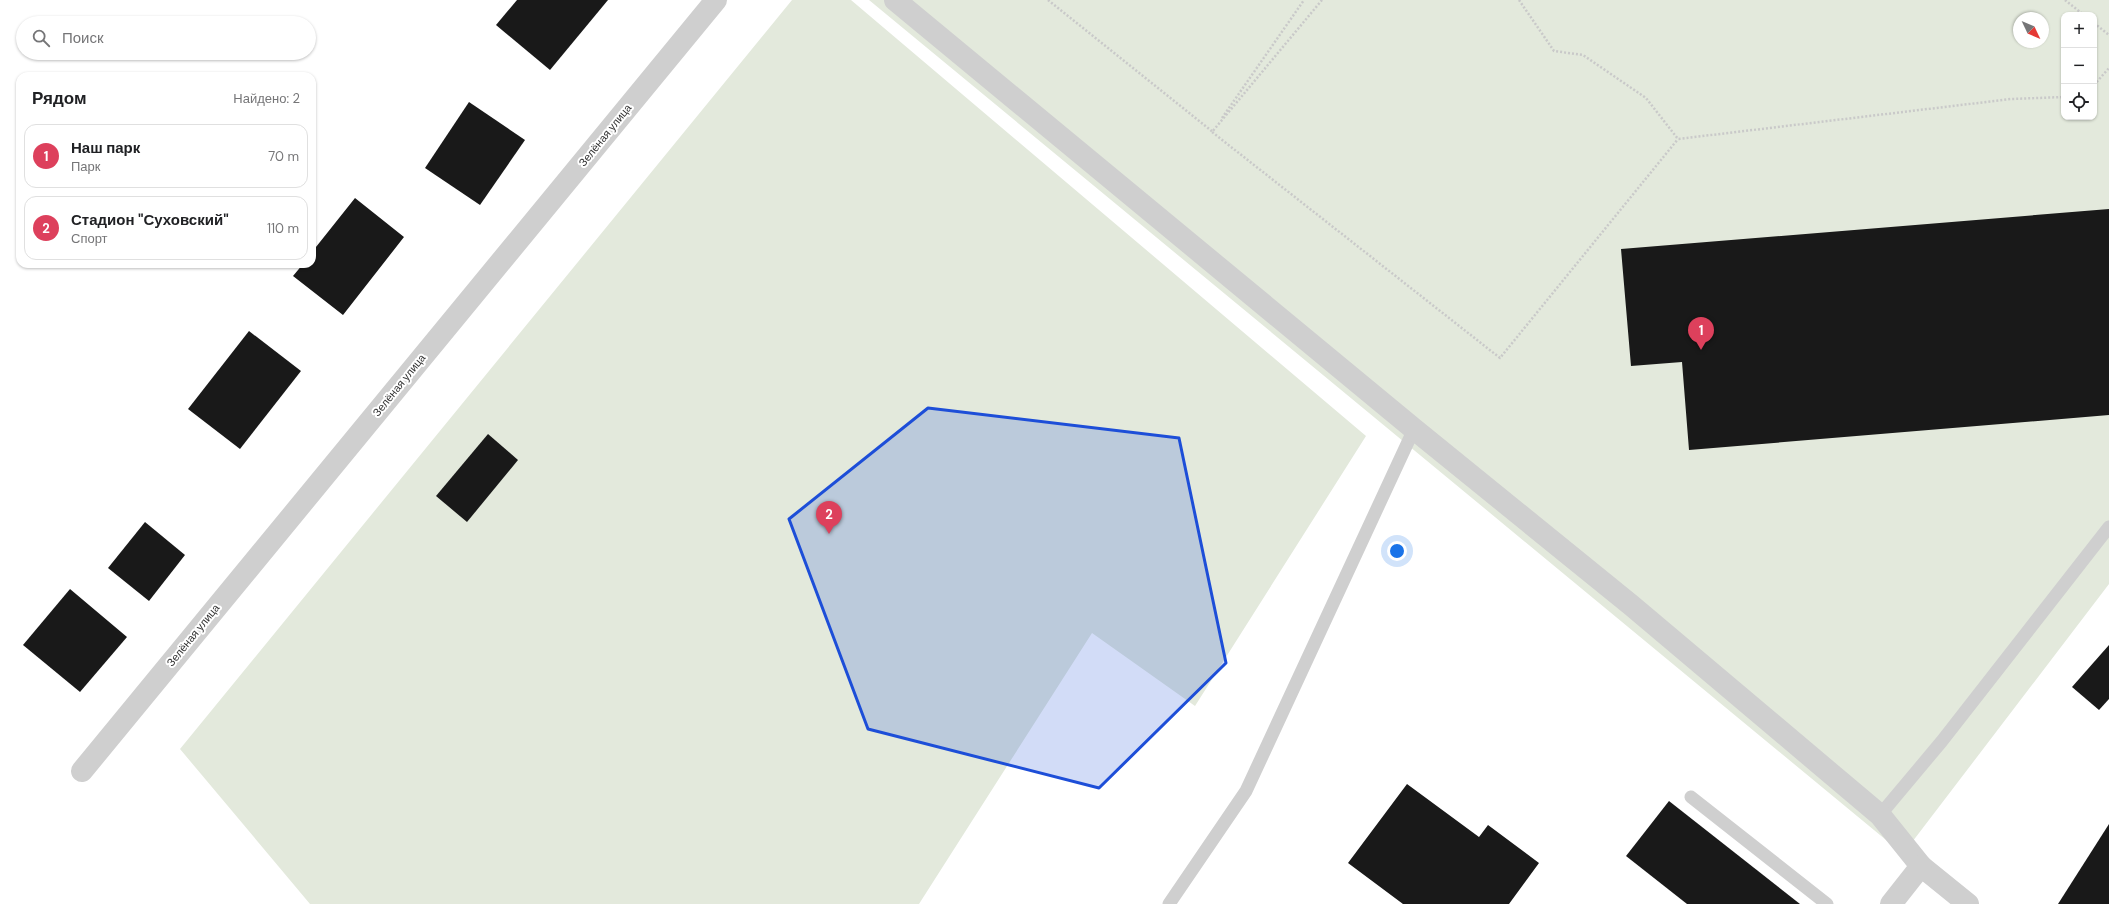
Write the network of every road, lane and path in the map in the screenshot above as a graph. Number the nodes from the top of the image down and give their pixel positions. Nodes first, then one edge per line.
1 (716, 0) edge
2 (895, 0) edge
3 (1048, 0) edge
4 (1304, 0) edge
5 (1322, 0) edge
6 (1519, 0) edge
7 (2065, 0) edge
8 (2080, 12) edge
9 (2097, 25) edge
10 (2109, 35) edge
11 (2109, 68) edge
12 (2095, 84) edge
13 (2061, 97) edge
14 (1212, 132) junction
15 (1678, 139) junction
16 (1414, 430) junction
17 (2109, 527) edge
18 (82, 770) dead end
19 (1691, 797) dead end
20 (1880, 815) junction
21 (1921, 866) junction
22 (1169, 904) edge
23 (1827, 904) edge
24 (1891, 904) edge
25 (1968, 904) edge

1 - 18 street, Зелёная улица
2 - 16 street
3 - 14 path
4 - 14 path
5 - 14 path
6 - 15 path
7 - 8 path
9 - 10 path
11 - 12 path
13 - 15 path
14 - 15 path
16 - 20 street
16 - 22 lane
17 - 20 lane
19 - 23 lane
20 - 21 street
21 - 24 street
21 - 25 street

